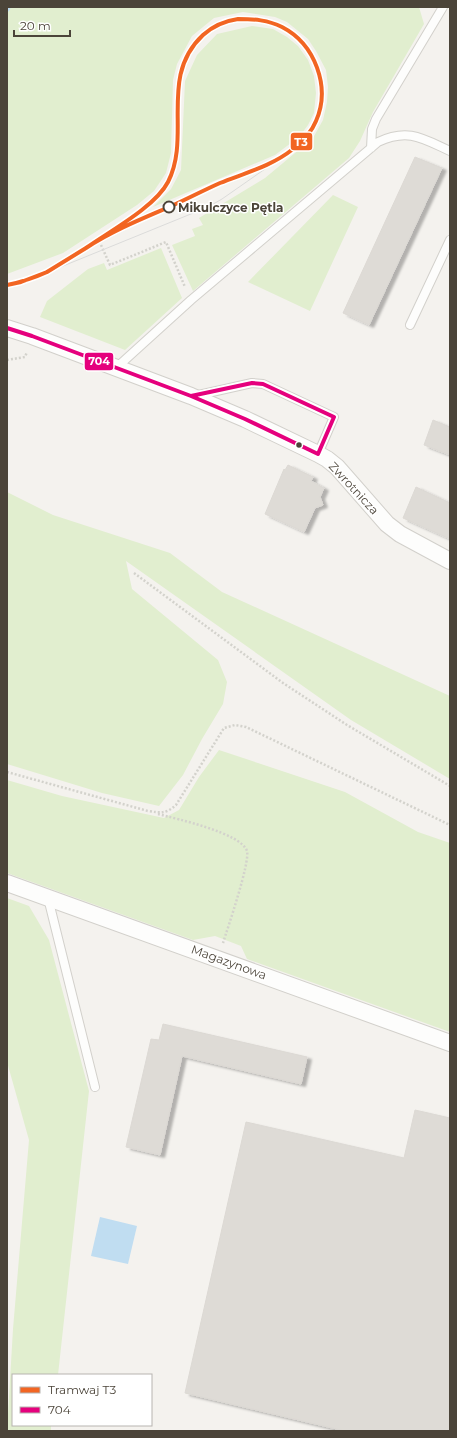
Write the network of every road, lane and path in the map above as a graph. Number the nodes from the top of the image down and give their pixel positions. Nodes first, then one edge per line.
1 (443, 7) edge
2 (371, 148) junction
3 (450, 151) edge
4 (450, 240) edge
5 (101, 245) dead end
6 (191, 300) junction
7 (410, 324) dead end
8 (7, 328) edge
9 (116, 368) junction
10 (191, 396) junction
11 (318, 454) junction
12 (450, 561) edge
13 (134, 573) dead end
14 (7, 772) edge
15 (450, 786) edge
16 (148, 811) junction
17 (450, 825) edge
18 (7, 883) edge
19 (47, 897) junction
20 (218, 958) junction
21 (450, 1043) edge
22 (95, 1087) dead end

1 - 2 lane
2 - 3 lane
2 - 6 lane
4 - 7 lane
5 - 6 path
6 - 9 lane
8 - 9 street, Zwrotnicza
9 - 10 street, Zwrotnicza
10 - 11 street, Zwrotnicza
10 - 11 lane
11 - 12 street, Zwrotnicza
13 - 15 path
14 - 16 path
16 - 17 path
16 - 20 path
18 - 19 street, Magazynowa
19 - 20 street, Magazynowa
19 - 22 lane
20 - 21 street, Magazynowa

